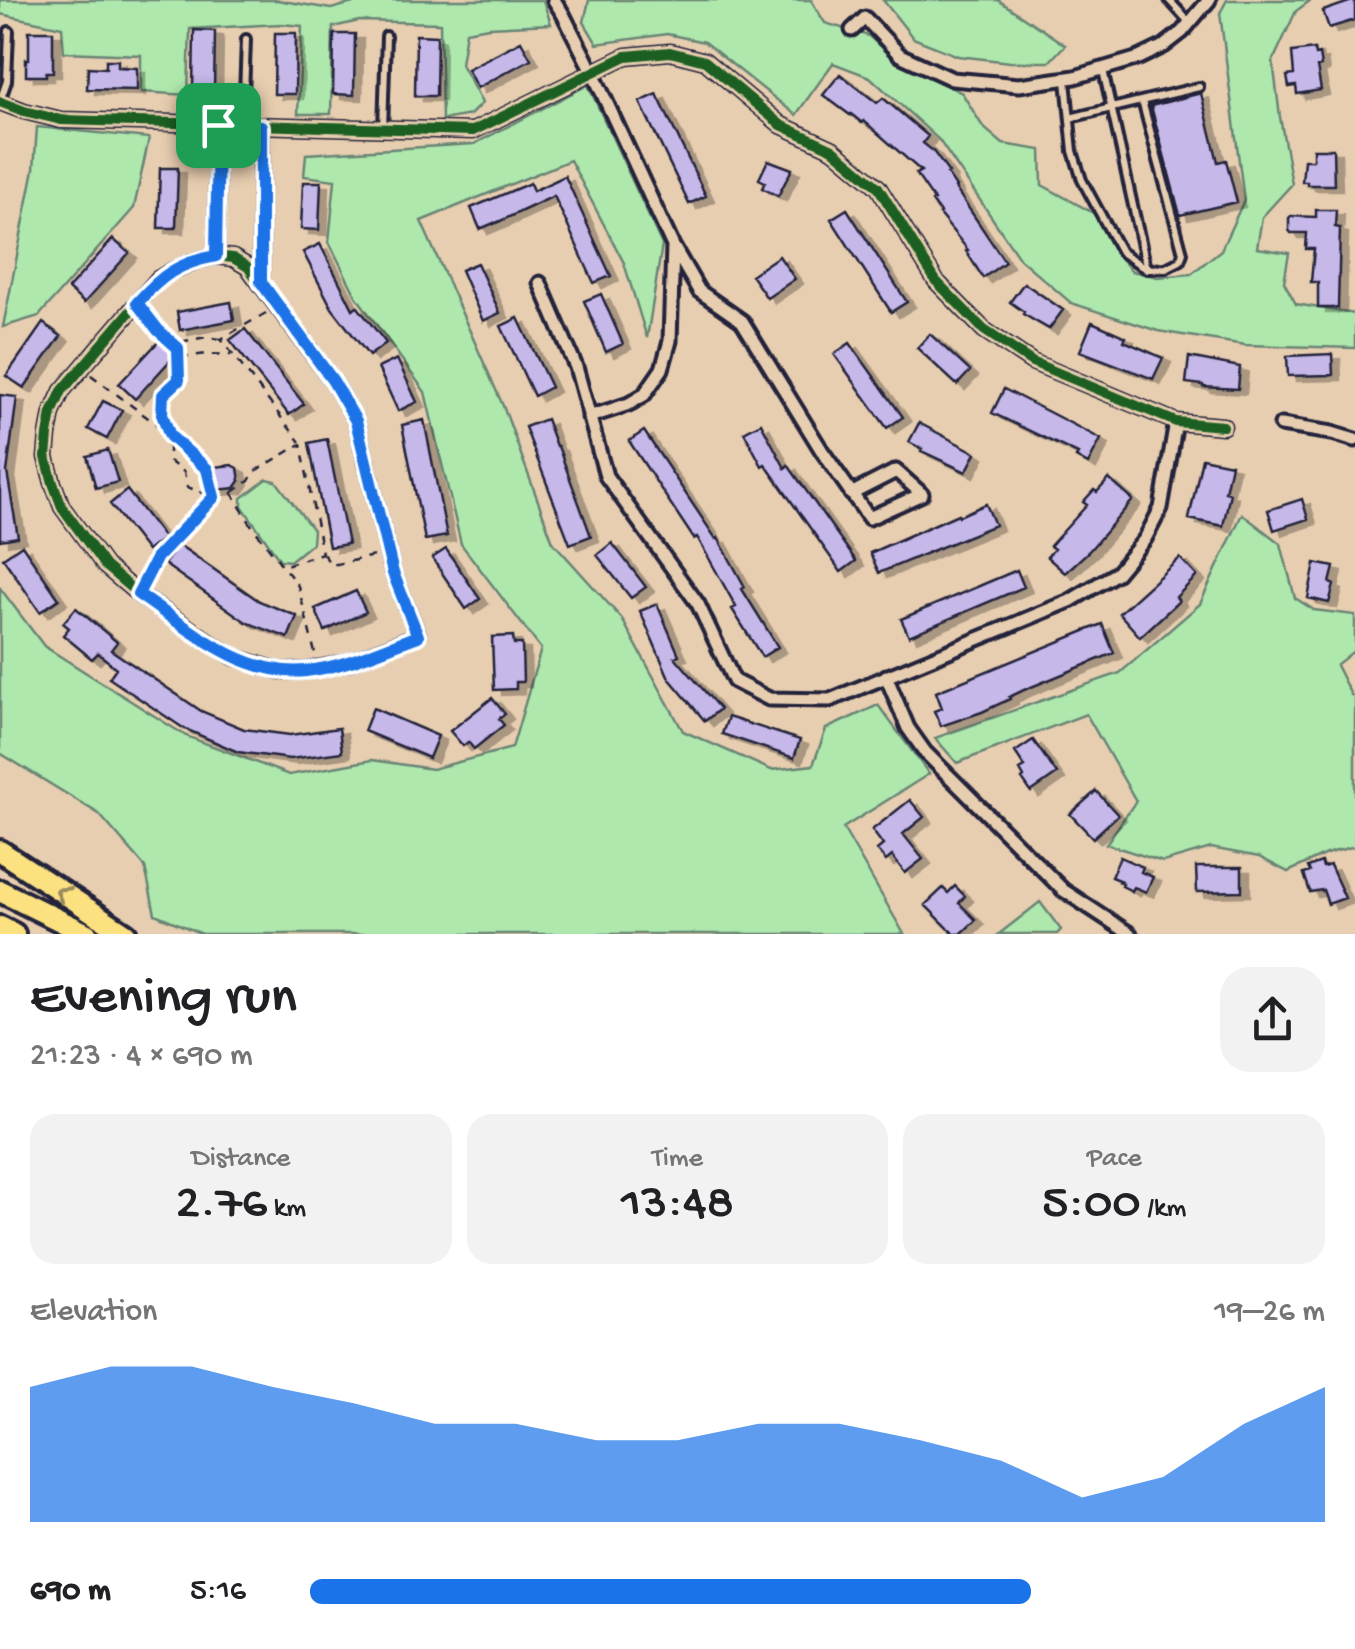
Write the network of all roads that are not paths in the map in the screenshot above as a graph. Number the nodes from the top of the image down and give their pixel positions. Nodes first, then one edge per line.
1 (554, 0) edge
2 (1169, 0) edge
3 (1209, 0) edge
4 (1190, 23) junction
5 (852, 30) dead end
6 (9, 31) dead end
7 (386, 36) dead end
8 (246, 39) dead end
9 (1103, 70) junction
10 (592, 71) junction
11 (1066, 78) junction
12 (1200, 88) dead end
13 (1142, 101) junction
14 (0, 102) edge
15 (1110, 108) junction
16 (1070, 118) junction
17 (218, 125) junction
18 (243, 126) junction
19 (261, 126) junction
20 (383, 130) junction
21 (673, 246) junction
22 (216, 256) junction
23 (1146, 268) junction
24 (261, 282) junction
25 (540, 283) dead end
26 (589, 417) junction
27 (1176, 422) junction
28 (1281, 425) dead end
29 (1223, 426) dead end
30 (1355, 440) edge
31 (850, 494) junction
32 (886, 676) junction
33 (0, 851) edge
34 (0, 891) edge
35 (0, 927) edge
36 (14, 934) edge
37 (87, 934) edge
38 (126, 934) edge
39 (1130, 934) edge

1 - 10 street
2 - 4 lane
3 - 4 street
4 - 9 street
5 - 11 street
6 - 14 lane
7 - 20 lane
8 - 18 lane
9 - 11 street
9 - 15 lane
10 - 20 street
10 - 21 street
10 - 27 street
11 - 16 lane
12 - 13 lane
13 - 15 lane
13 - 23 lane
14 - 17 street
15 - 16 lane
15 - 23 lane
16 - 23 lane
17 - 18 street
17 - 22 street
18 - 19 street
19 - 20 street
19 - 24 street
21 - 26 street
21 - 31 street
22 - 24 street
22 - 24 street
25 - 26 street
26 - 32 street
27 - 29 street
27 - 32 street
28 - 30 street
31 - 31 street
32 - 39 street
38 -> 33 highway
34 - 37 highway
35 - 36 highway

